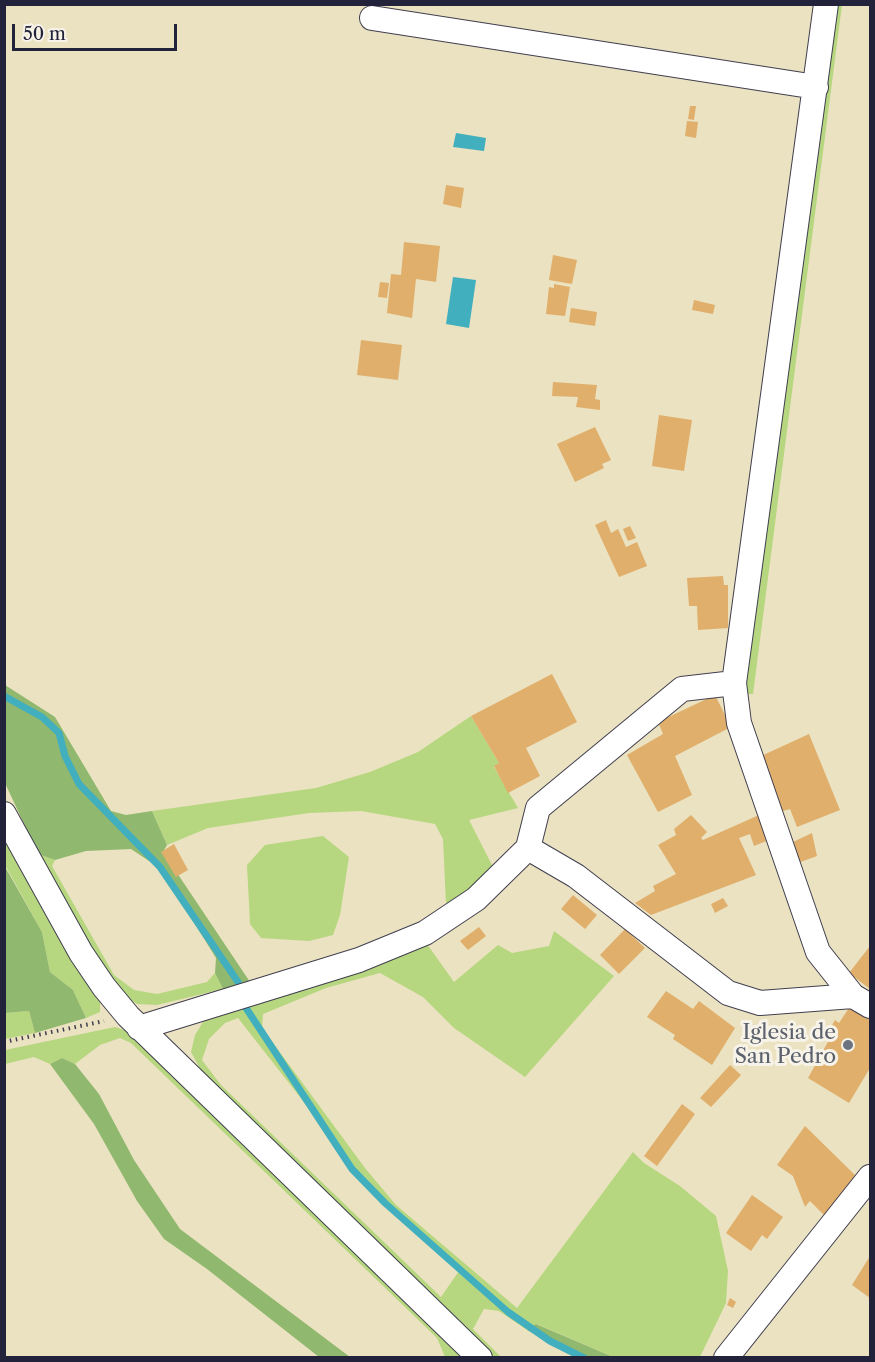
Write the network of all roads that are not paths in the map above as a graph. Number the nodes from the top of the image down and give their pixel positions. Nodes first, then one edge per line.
1 (826, 4) edge
2 (372, 18) dead end
3 (816, 87) junction
4 (734, 683) junction
5 (4, 813) edge
6 (528, 848) junction
7 (862, 1001) edge
8 (134, 1022) junction
9 (870, 1177) edge
10 (480, 1358) edge
11 (726, 1358) edge

1 - 3 street
2 - 3 street
3 - 4 street
4 - 6 street
4 - 7 street
5 - 8 street
6 - 7 street
6 - 8 street
8 - 10 street
9 - 11 street

